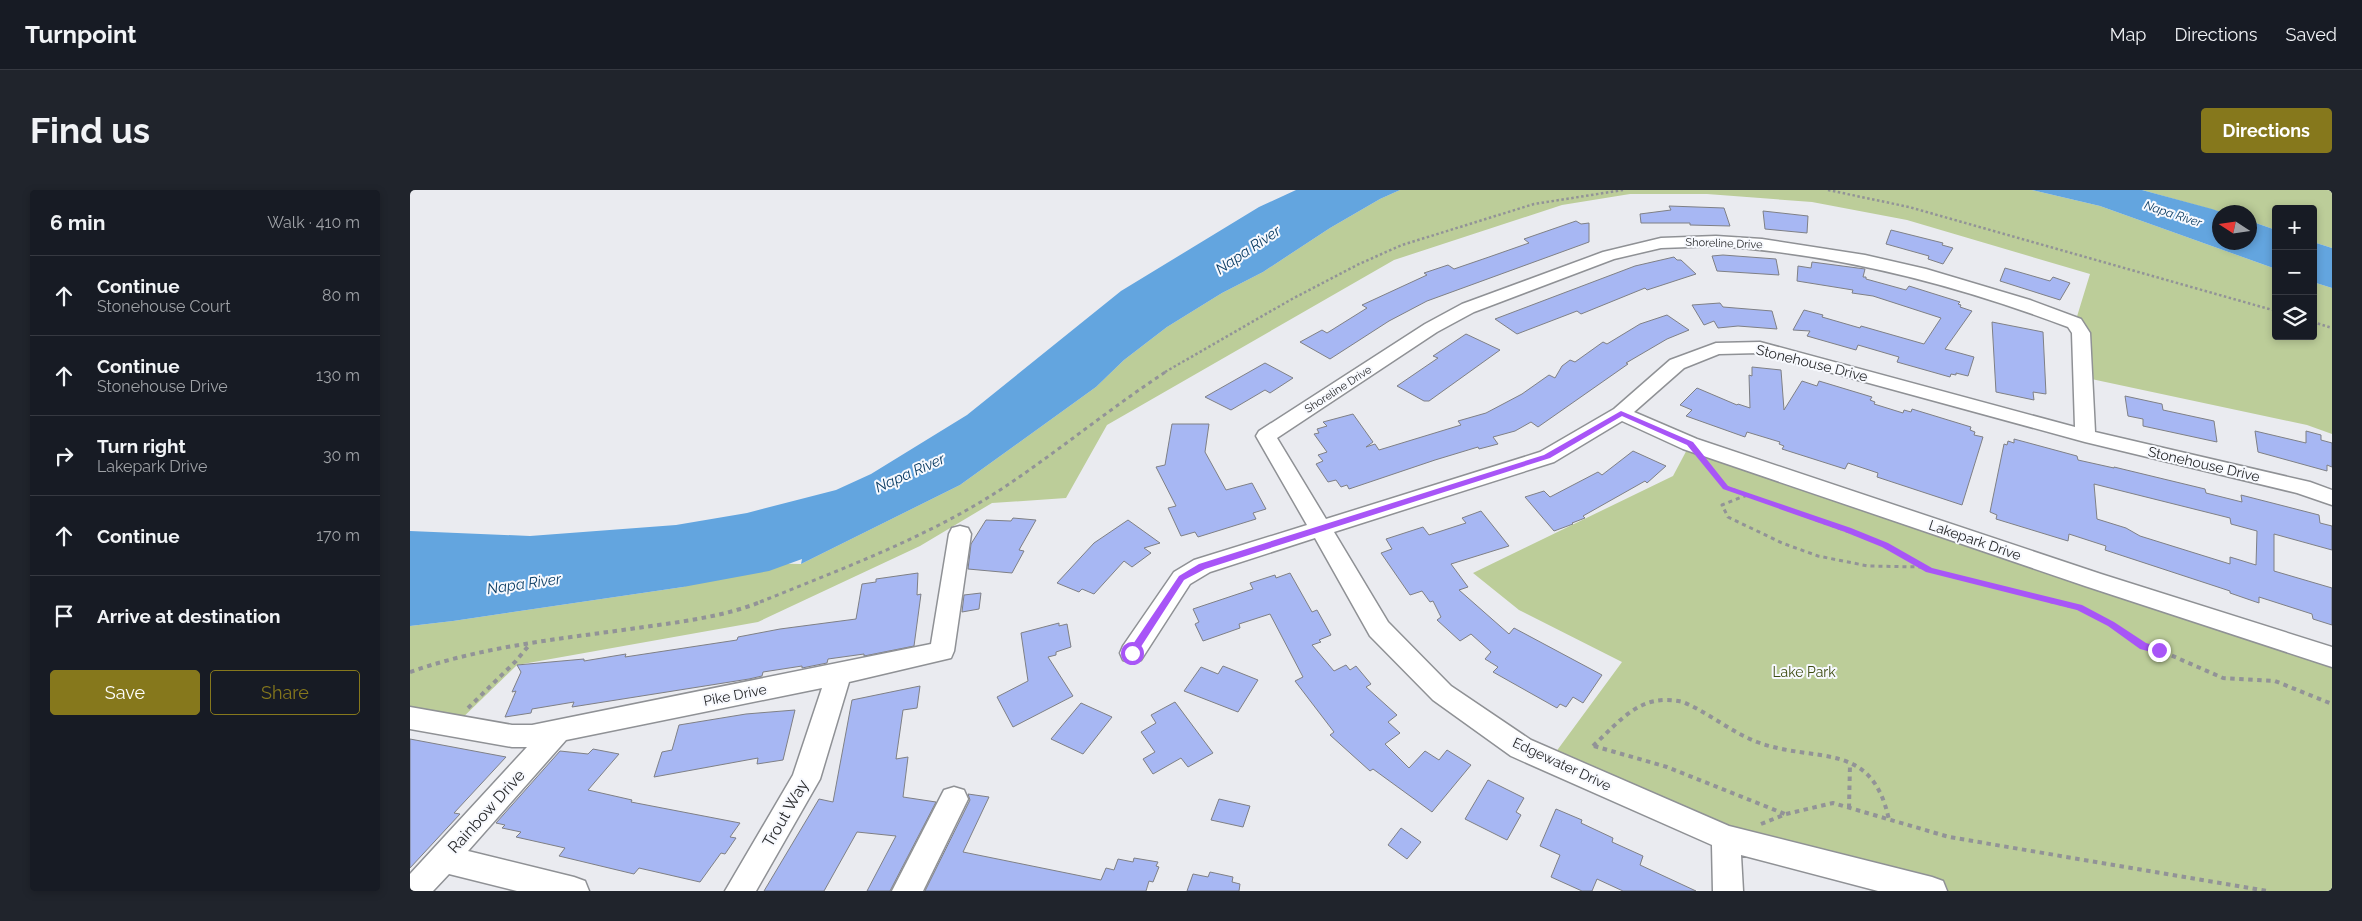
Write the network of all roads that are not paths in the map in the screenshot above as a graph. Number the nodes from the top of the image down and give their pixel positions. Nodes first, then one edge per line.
1 (1621, 413) junction
2 (1266, 436) joint
3 (2085, 436) junction
4 (2332, 498) edge
5 (1321, 530) junction
6 (960, 534) dead end
7 (1132, 653) dead end
8 (2332, 657) edge
9 (839, 674) junction
10 (410, 718) edge
11 (559, 730) junction
12 (954, 799) dead end
13 (1726, 838) junction
14 (443, 859) junction
15 (414, 891) edge
16 (574, 891) edge
17 (740, 891) edge
18 (907, 891) edge
19 (1728, 891) edge
20 (1932, 891) edge

1 - 3 street, Stonehouse Drive
1 - 5 street, Stonehouse Drive
1 - 8 street, Lakepark Drive
2 - 3 street, Shoreline Drive
2 - 5 street, Edgewater Drive
3 - 4 street, Stonehouse Drive
5 - 7 street, Stonehouse Drive
5 - 13 street, Edgewater Drive
6 - 9 street, Pike Drive
9 - 11 street, Pike Drive
9 - 17 street, Trout Way
10 - 11 street, Pike Drive
11 - 14 street, Rainbow Drive
12 - 18 street
13 - 19 street
13 - 20 street, Edgewater Drive
14 - 15 street, Rainbow Drive
14 - 16 street

